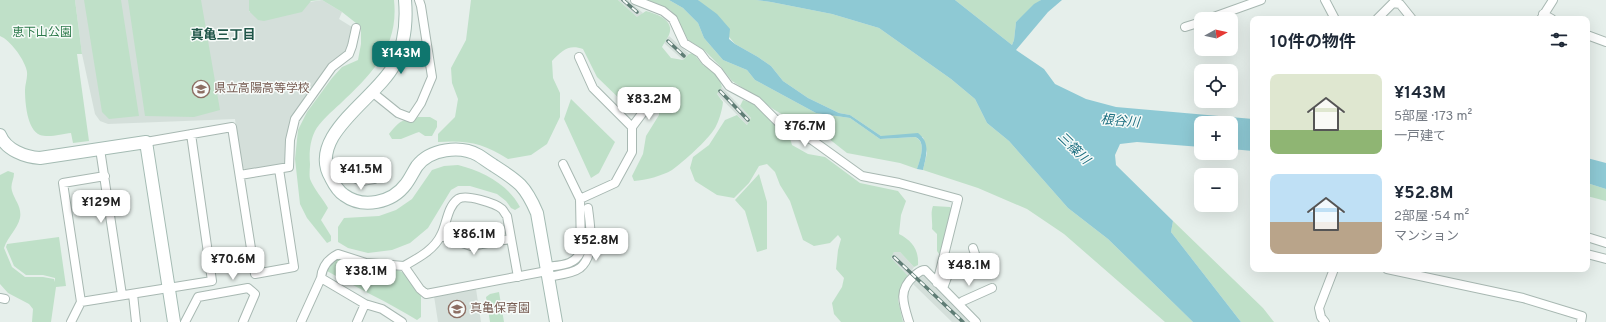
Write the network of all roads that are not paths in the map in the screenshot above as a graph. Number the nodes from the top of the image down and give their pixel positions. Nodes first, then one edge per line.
1 (405, 0) edge
2 (418, 0) edge
3 (635, 0) edge
4 (1261, 0) edge
5 (1325, 0) edge
6 (1553, 0) edge
7 (1228, 12) edge
8 (1333, 16) edge
9 (1380, 16) edge
10 (1410, 16) edge
11 (1542, 16) edge
12 (1194, 24) edge
13 (1185, 27) dead end
14 (356, 28) dead end
15 (1590, 36) edge
16 (1606, 42) edge
17 (579, 57) dead end
18 (372, 92) junction
19 (650, 103) dead end
20 (632, 127) junction
21 (191, 134) junction
22 (0, 135) edge
23 (146, 142) junction
24 (100, 149) junction
25 (563, 164) dead end
26 (279, 169) junction
27 (383, 172) dead end
28 (328, 174) junction
29 (240, 175) junction
30 (104, 176) junction
31 (580, 199) junction
32 (588, 208) dead end
33 (441, 236) junction
34 (1590, 238) edge
35 (510, 239) junction
36 (1606, 243) edge
37 (973, 248) dead end
38 (1590, 255) edge
39 (1606, 259) edge
40 (404, 266) junction
41 (547, 272) junction
42 (1333, 272) edge
43 (1401, 272) edge
44 (518, 277) junction
45 (321, 278) junction
46 (940, 285) junction
47 (992, 288) dead end
48 (168, 289) junction
49 (133, 294) junction
50 (122, 295) junction
51 (81, 302) junction
52 (365, 304) junction
53 (959, 304) junction
54 (136, 318) edge
55 (71, 322) edge
56 (130, 322) edge
57 (174, 322) edge
58 (186, 322) edge
59 (242, 322) edge
60 (301, 322) edge
61 (357, 322) edge
62 (402, 322) edge
63 (556, 322) edge
64 (909, 322) edge
65 (976, 322) edge
66 (1325, 322) edge
67 (1581, 322) edge

1 - 18 street
2 - 18 street
3 - 46 street
4 - 7 street
5 - 8 street
6 - 11 street
9 - 10 street
12 - 13 street
14 - 26 street
15 - 16 street
17 - 20 street
18 - 28 street
19 - 20 street
20 - 31 street
21 - 23 street
21 - 29 street
21 - 48 street
22 - 24 street
23 - 24 street
23 - 48 street
24 - 30 street
25 - 31 street
26 - 29 street
26 - 29 street
27 - 28 street
28 - 41 street
30 - 50 street
30 - 51 street
31 - 41 street
32 - 41 street
33 - 35 street
33 - 35 street
33 - 40 street
34 - 36 street
35 - 44 street
37 - 46 street
38 - 39 street
40 - 44 street
40 - 45 street
41 - 44 street
41 - 63 street
42 - 66 street
43 - 67 street
45 - 52 street
45 - 60 street
46 - 53 street
46 - 64 street
47 - 53 street
48 - 49 street
48 - 57 street
49 - 50 street
49 - 54 street
50 - 51 street
51 - 55 street
52 - 61 street
52 - 62 street
53 - 65 street
54 - 56 street
58 - 59 street

